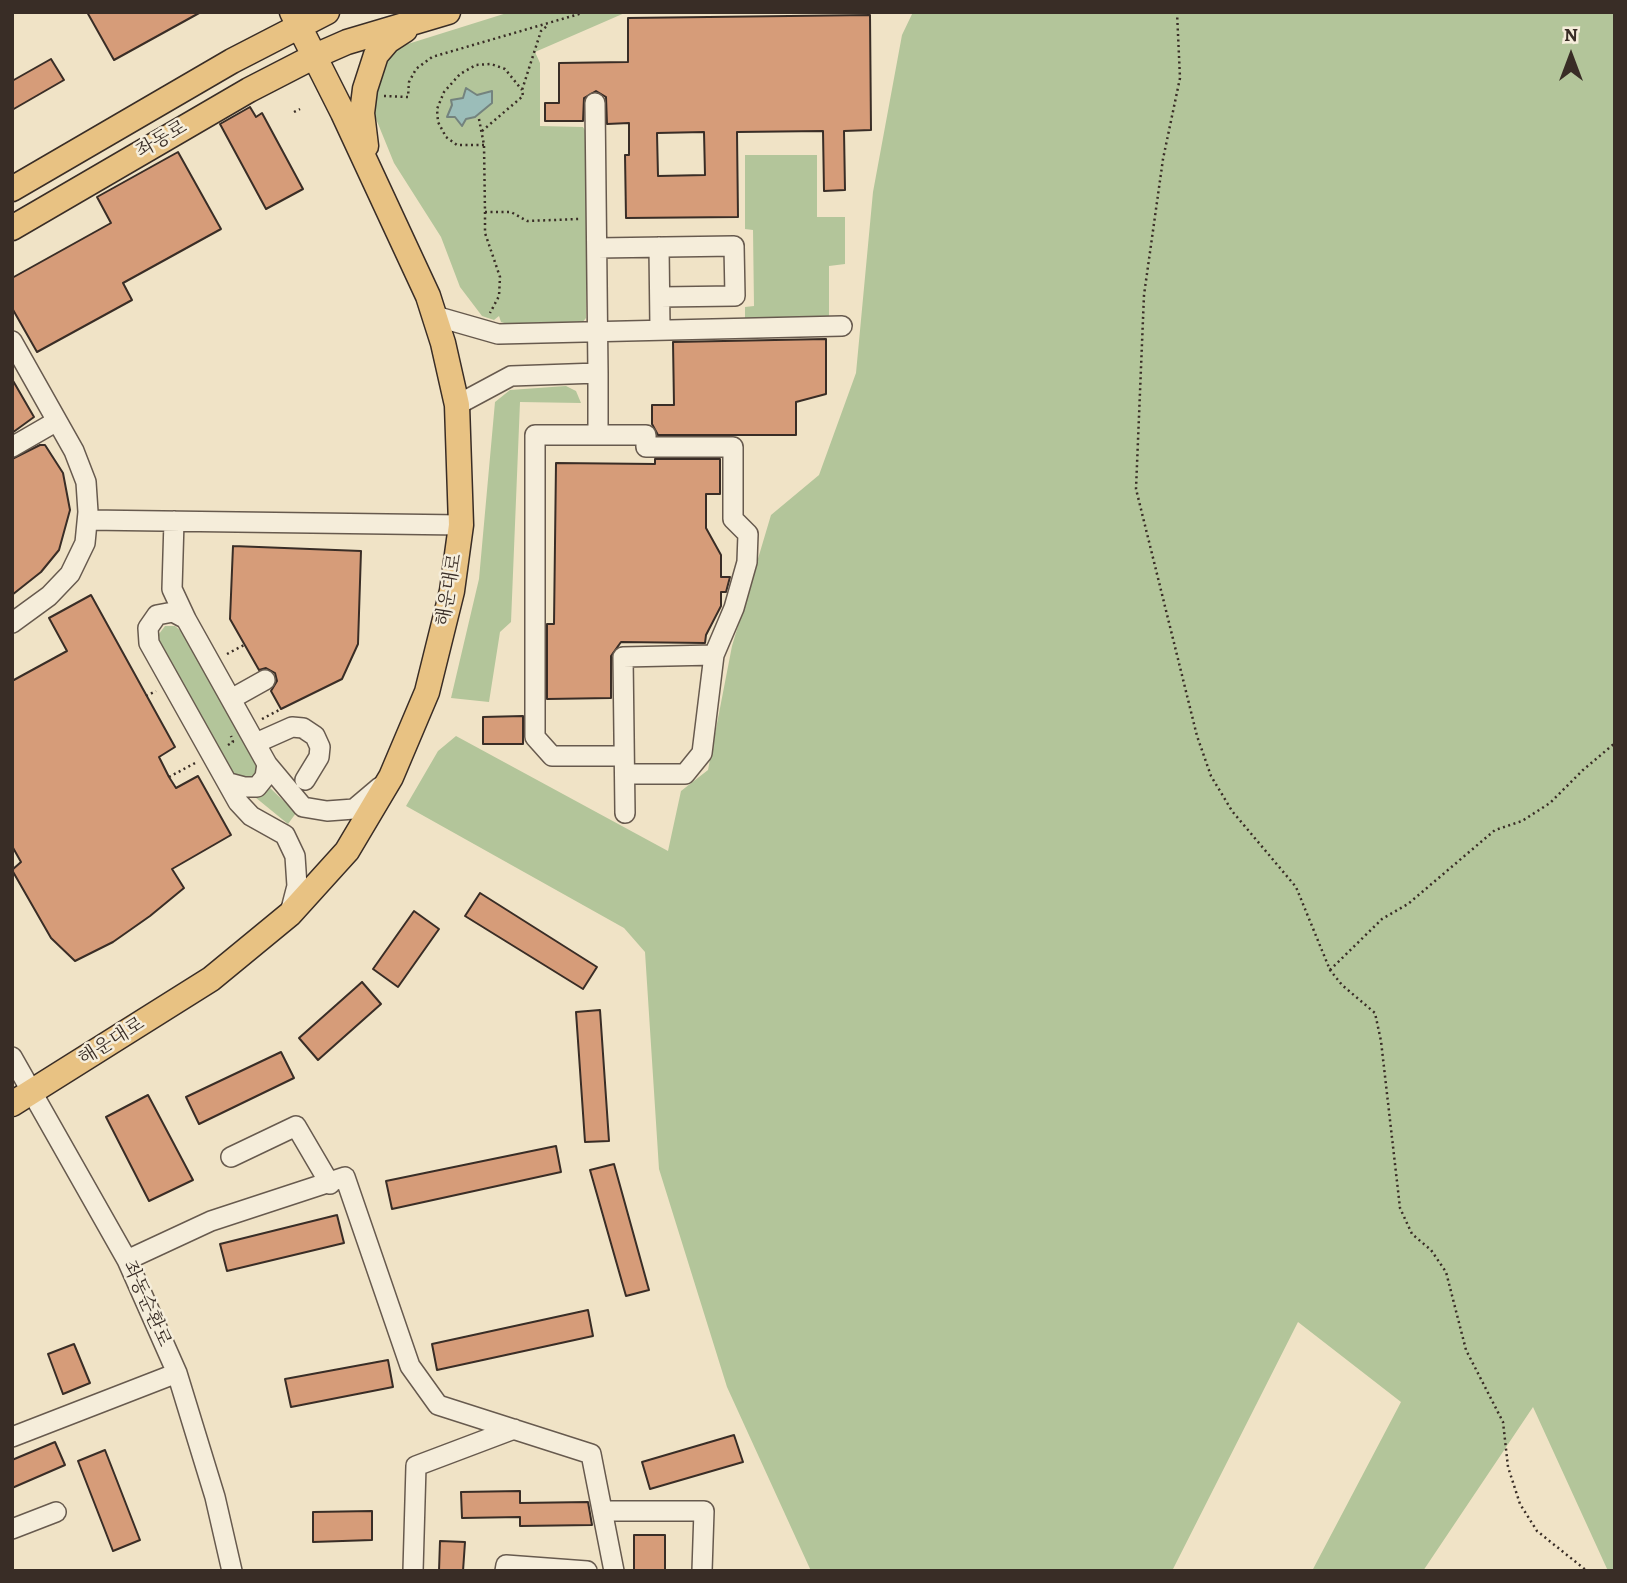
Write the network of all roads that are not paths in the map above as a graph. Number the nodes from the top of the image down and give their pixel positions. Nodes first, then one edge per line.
1 (327, 12) edge
2 (448, 12) edge
3 (295, 19) edge
4 (419, 21) junction
5 (315, 56) junction
6 (595, 103) dead end
7 (369, 168) junction
8 (12, 189) edge
9 (12, 228) edge
10 (659, 247) junction
11 (597, 248) junction
12 (660, 297) junction
13 (435, 316) junction
14 (842, 326) dead end
15 (660, 328) junction
16 (598, 330) junction
17 (12, 341) edge
18 (598, 373) junction
19 (457, 405) junction
20 (57, 421) junction
21 (598, 435) junction
22 (12, 447) edge
23 (88, 520) junction
24 (174, 521) junction
25 (460, 525) junction
26 (172, 589) junction
27 (157, 615) junction
28 (13, 620) edge
29 (186, 620) junction
30 (714, 655) junction
31 (265, 680) dead end
32 (231, 699) junction
33 (256, 743) junction
34 (267, 764) junction
35 (625, 765) junction
36 (391, 777) junction
37 (305, 780) dead end
38 (229, 783) junction
39 (625, 813) dead end
40 (290, 914) junction
41 (12, 1057) edge
42 (22, 1098) edge
43 (230, 1157) dead end
44 (330, 1184) junction
45 (127, 1260) junction
46 (177, 1373) junction
47 (514, 1429) junction
48 (12, 1437) edge
49 (603, 1511) junction
50 (56, 1512) dead end
51 (12, 1529) edge
52 (232, 1571) edge
53 (413, 1571) edge
54 (505, 1571) edge
55 (587, 1571) edge
56 (614, 1571) edge
57 (702, 1571) edge

1 - 3 main road
2 - 4 main road
3 - 5 main road, 해운대로
3 - 8 main road, 좌동로
4 - 5 main road
4 - 7 main road
5 - 7 main road, 해운대로
5 - 9 main road, 좌동로
6 - 11 street
7 - 13 main road, 해운대로
10 - 11 street
10 - 12 street
10 - 12 street
11 - 16 street
12 - 15 street
13 - 16 street
13 - 19 main road, 해운대로
14 - 15 street
15 - 16 street
16 - 18 street
17 - 20 street
18 - 19 street
18 - 21 street
19 - 25 main road, 해운대로
20 - 22 street
20 - 23 street
21 - 30 street
21 - 35 street
23 - 24 street
23 - 28 street
24 - 25 street
24 - 26 street
25 - 36 main road, 해운대로
26 - 27 street
26 - 29 street
27 - 29 street
27 - 38 street
29 - 32 street
30 - 35 street
30 - 35 street
31 - 32 street
32 - 33 street
33 - 34 street
33 - 37 street
34 - 36 street
34 - 38 street
35 - 39 street
36 - 40 main road, 해운대로
38 - 40 street
40 - 42 main road, 해운대로
41 - 42 street, 좌동순환로
42 - 45 street, 좌동순환로
43 - 44 street
44 - 45 street
44 - 47 street
45 - 46 street, 좌동순환로
46 - 48 street
46 - 52 street, 좌동순환로
47 - 49 street
47 - 53 street
49 - 56 street
49 - 57 street
50 - 51 street
54 - 55 street

